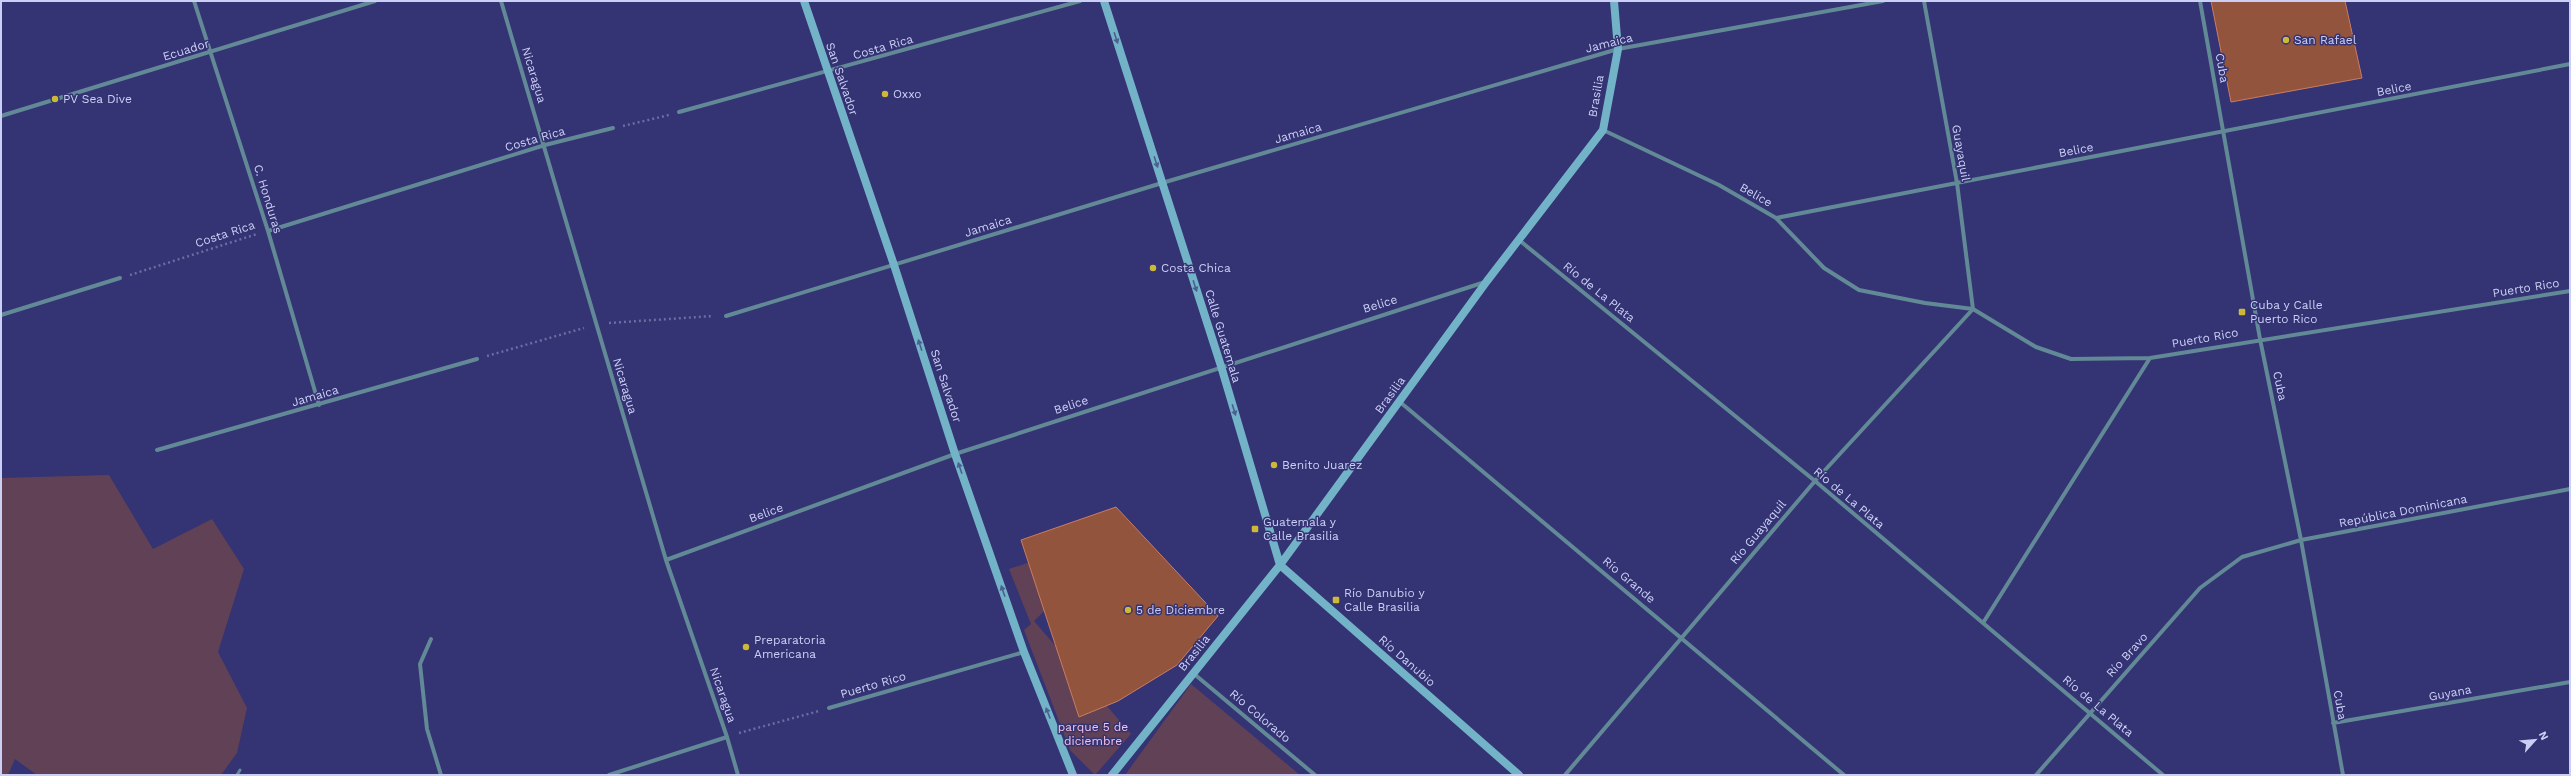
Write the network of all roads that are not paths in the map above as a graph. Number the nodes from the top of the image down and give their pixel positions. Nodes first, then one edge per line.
1 (194, 1) edge
2 (375, 1) edge
3 (501, 1) edge
4 (804, 1) edge
5 (1080, 1) edge
6 (1104, 1) edge
7 (1614, 1) edge
8 (1883, 1) edge
9 (1924, 1) edge
10 (2200, 1) edge
11 (1618, 50) junction
12 (211, 53) junction
13 (2570, 64) edge
14 (827, 73) junction
15 (679, 112) road end
16 (1, 116) edge
17 (613, 128) road end
18 (1603, 130) junction
19 (2222, 130) junction
20 (545, 145) junction
21 (1162, 183) junction
22 (1957, 183) junction
23 (1776, 218) junction
24 (268, 231) junction
25 (1519, 240) junction
26 (894, 266) junction
27 (120, 278) road end
28 (1487, 281) junction
29 (2570, 291) edge
30 (1973, 309) junction
31 (1, 315) edge
32 (726, 316) dead end
33 (2260, 339) junction
34 (2150, 358) junction
35 (477, 359) dead end
36 (1221, 366) junction
37 (1400, 402) junction
38 (319, 405) junction
39 (157, 450) dead end
40 (955, 454) junction
41 (1815, 481) junction
42 (2570, 490) edge
43 (2301, 540) junction
44 (2242, 557) joint
45 (666, 560) junction
46 (1280, 565) junction
47 (1983, 623) junction
48 (1682, 637) junction
49 (431, 639) dead end
50 (1024, 652) junction
51 (1193, 673) junction
52 (2570, 682) edge
53 (829, 708) road end
54 (2090, 711) junction
55 (2333, 723) junction
56 (727, 737) junction
57 (240, 770) dead end
58 (237, 775) edge
59 (441, 775) edge
60 (609, 775) edge
61 (738, 775) edge
62 (1073, 775) edge
63 (1112, 775) edge
64 (1315, 775) edge
65 (1518, 775) edge
66 (1565, 775) edge
67 (1844, 775) edge
68 (2036, 775) edge
69 (2164, 775) edge
70 (2343, 775) edge

1 - 12 street, C. Honduras
2 - 12 street, Ecuador
3 - 20 street, Nicaragua
4 - 14 street, San Salvador
5 - 14 street, Costa Rica
6 -> 21 street, Calle Guatemala
7 - 11 street, Brasilia
8 - 11 street, Jamaica
9 - 22 street, Guayaquil
10 - 19 street, Cuba
11 - 18 street, Brasilia
11 - 21 street, Jamaica
12 - 16 street, Ecuador
12 - 24 street, C. Honduras
13 - 19 street, Belice
14 - 15 street, Costa Rica
14 - 26 street, San Salvador
17 - 20 street, Costa Rica
18 - 23 street, Belice
18 - 25 street, Brasilia
19 - 22 street, Belice
19 - 33 street, Cuba
20 - 24 street, Costa Rica
20 - 45 street, Nicaragua
21 - 26 street, Jamaica
21 -> 36 street, Calle Guatemala
22 - 23 street, Belice
22 - 30 street, Guayaquil
23 - 30 street
24 - 38 street, C. Honduras
25 - 28 street, Brasilia
25 - 41 street, Río de La Plata
26 - 32 street, Jamaica
40 -> 26 street, San Salvador
27 - 31 street
28 - 36 street, Belice
28 - 37 street, Brasilia
29 - 33 street, Puerto Rico
30 - 34 street, Puerto Rico
30 - 41 street, Río Guayaquil
33 - 34 street, Puerto Rico
33 - 43 street, Cuba
34 - 47 street
35 - 38 street, Jamaica
36 - 40 street, Belice
36 -> 46 street, Calle Guatemala
37 - 46 street, Brasilia
37 - 48 street, Río Grande
38 - 39 street, Jamaica
40 - 45 street, Belice
50 -> 40 street, San Salvador
41 - 47 street, Río de La Plata
41 - 48 street, Río Guayaquil
42 - 43 street, República Dominicana
43 - 44 street, República Dominicana
43 - 55 street, Cuba
44 - 54 street, Río Bravo
45 - 56 street, Nicaragua
46 - 51 street, Brasilia
46 - 65 street, Río Danubio
47 - 54 street, Río de La Plata
48 - 66 street, Río Guayaquil
48 - 67 street, Río Grande
49 - 59 street
50 - 53 street, Puerto Rico
62 -> 50 street, San Salvador
51 - 63 street, Brasilia
51 - 64 street, Río Colorado
52 - 55 street, Guyana
54 - 68 street, Río Bravo
54 - 69 street, Río de La Plata
55 - 70 street, Cuba
56 - 60 street
56 - 61 street, Nicaragua
57 - 58 lane

